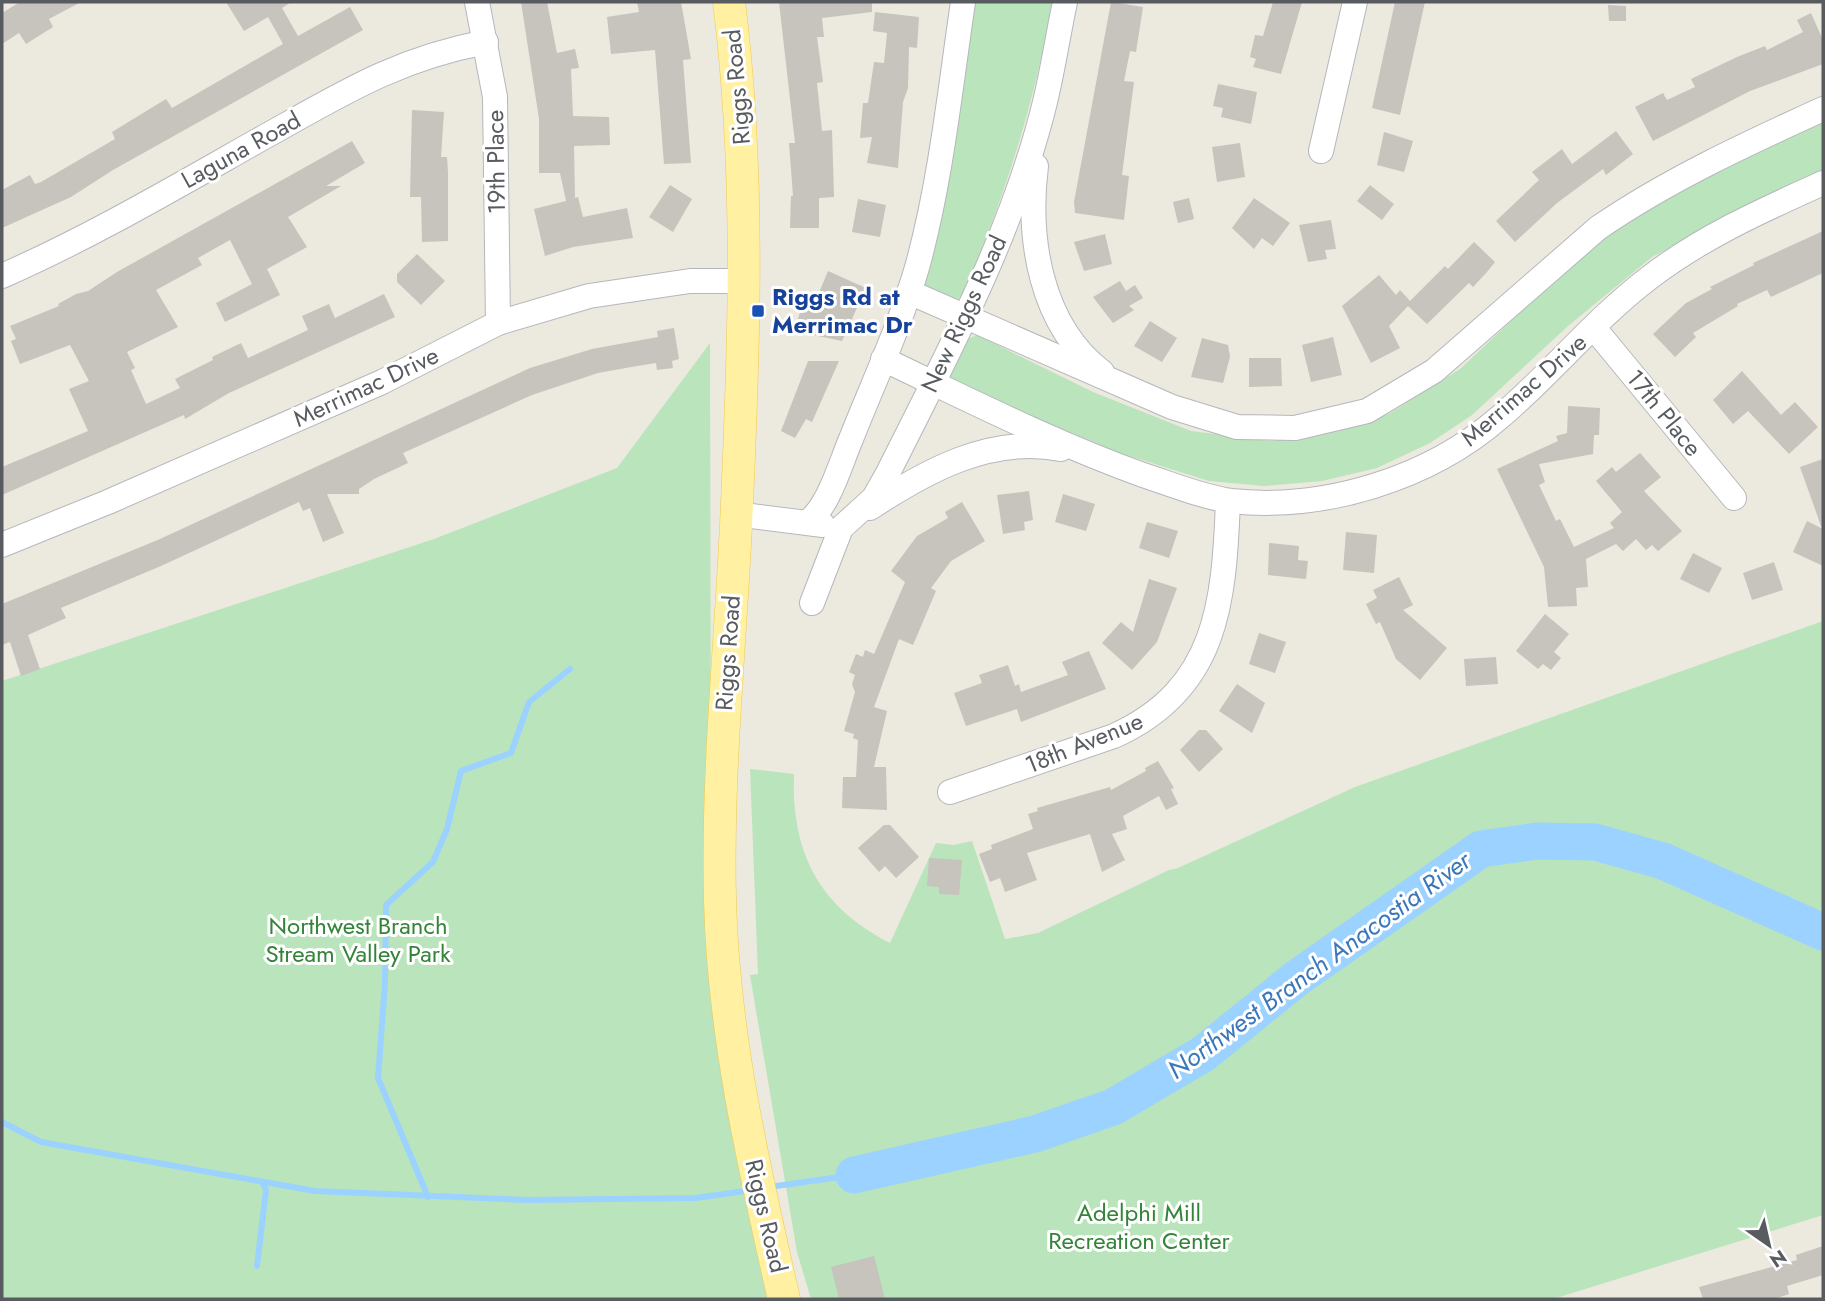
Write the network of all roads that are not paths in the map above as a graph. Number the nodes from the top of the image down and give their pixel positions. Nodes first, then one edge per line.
1 (477, 2) edge
2 (729, 2) edge
3 (963, 2) edge
4 (1065, 2) edge
5 (1355, 2) edge
6 (486, 42) junction
7 (1045, 102) junction
8 (1823, 109) edge
9 (1321, 151) dead end
10 (1823, 183) edge
11 (2, 276) edge
12 (743, 281) junction
13 (909, 292) junction
14 (965, 316) junction
15 (498, 323) junction
16 (1594, 328) junction
17 (883, 359) junction
18 (933, 383) junction
19 (1116, 383) junction
20 (1092, 456) junction
21 (1734, 498) dead end
22 (1228, 501) junction
23 (736, 514) junction
24 (807, 522) junction
25 (841, 528) junction
26 (2, 545) edge
27 (812, 603) dead end
28 (950, 792) dead end
29 (784, 1299) edge

1 - 6 street, 19th Place
2 - 12 main road, Riggs Road
3 - 13 street
4 - 7 street, New Riggs Road
5 - 9 street
6 - 11 street, Laguna Road
6 - 15 street, 19th Place
7 - 14 street, New Riggs Road
7 - 19 street
8 - 19 street
10 - 16 street, Merrimac Drive
12 - 15 street, Merrimac Drive
12 - 23 main road, Riggs Road
13 - 14 street
13 - 17 street
14 - 18 street, New Riggs Road
14 - 19 street
15 - 26 street, Merrimac Drive
16 - 21 street, 17th Place
16 - 22 street, Merrimac Drive
17 - 18 street, Merrimac Drive
17 - 24 street
18 - 20 street, Merrimac Drive
18 - 25 street, New Riggs Road
20 - 22 street, Merrimac Drive
20 - 25 street
22 - 28 street, 18th Avenue
23 - 24 street
23 - 29 main road, Riggs Road
24 - 25 street
25 - 27 street, New Riggs Road

